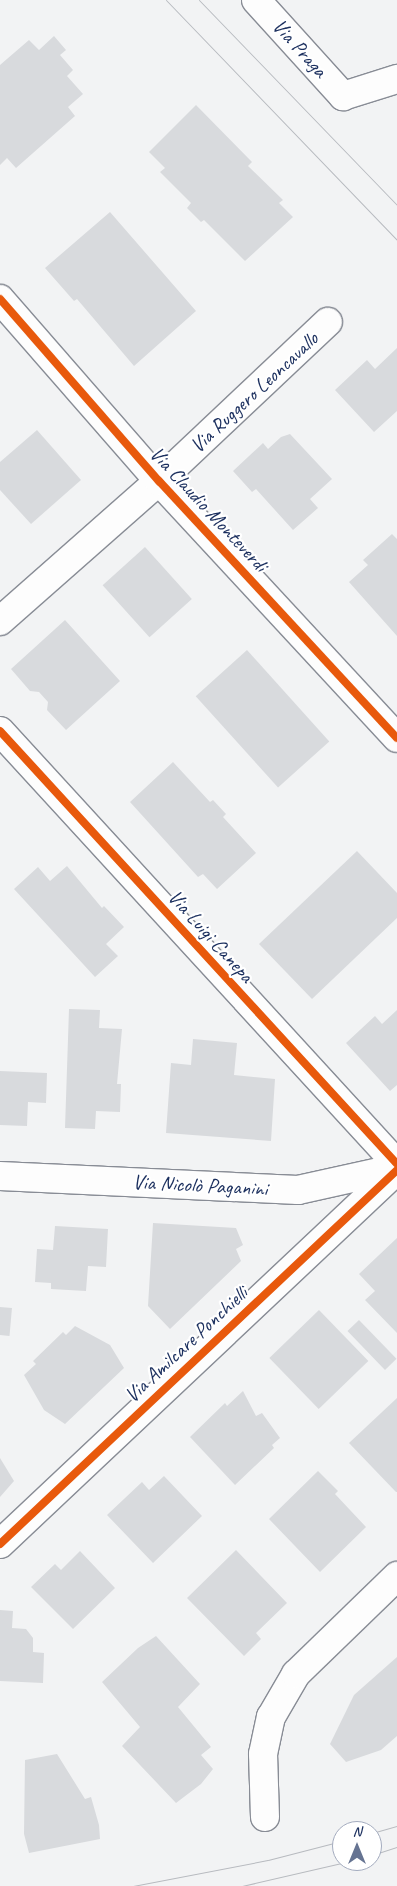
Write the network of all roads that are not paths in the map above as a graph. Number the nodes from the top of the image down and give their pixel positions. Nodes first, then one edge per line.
1 (256, 0) edge
2 (397, 79) edge
3 (0, 299) edge
4 (328, 322) dead end
5 (159, 481) junction
6 (0, 622) edge
7 (0, 731) edge
8 (397, 738) edge
9 (397, 1167) edge
10 (0, 1176) edge
11 (0, 1544) edge
12 (397, 1576) edge
13 (265, 1816) dead end

1 - 2 street, Via Praga
3 - 5 street, Via Claudio Monteverdi
4 - 5 street, Via Ruggero Leoncavallo
5 - 6 street, Via Ruggero Leoncavallo
5 - 8 street, Via Claudio Monteverdi
7 - 9 street, Via Luigi Canepa
9 - 10 street, Via Nicolò Paganini
9 - 11 street, Via Amilcare Ponchielli
12 - 13 street

